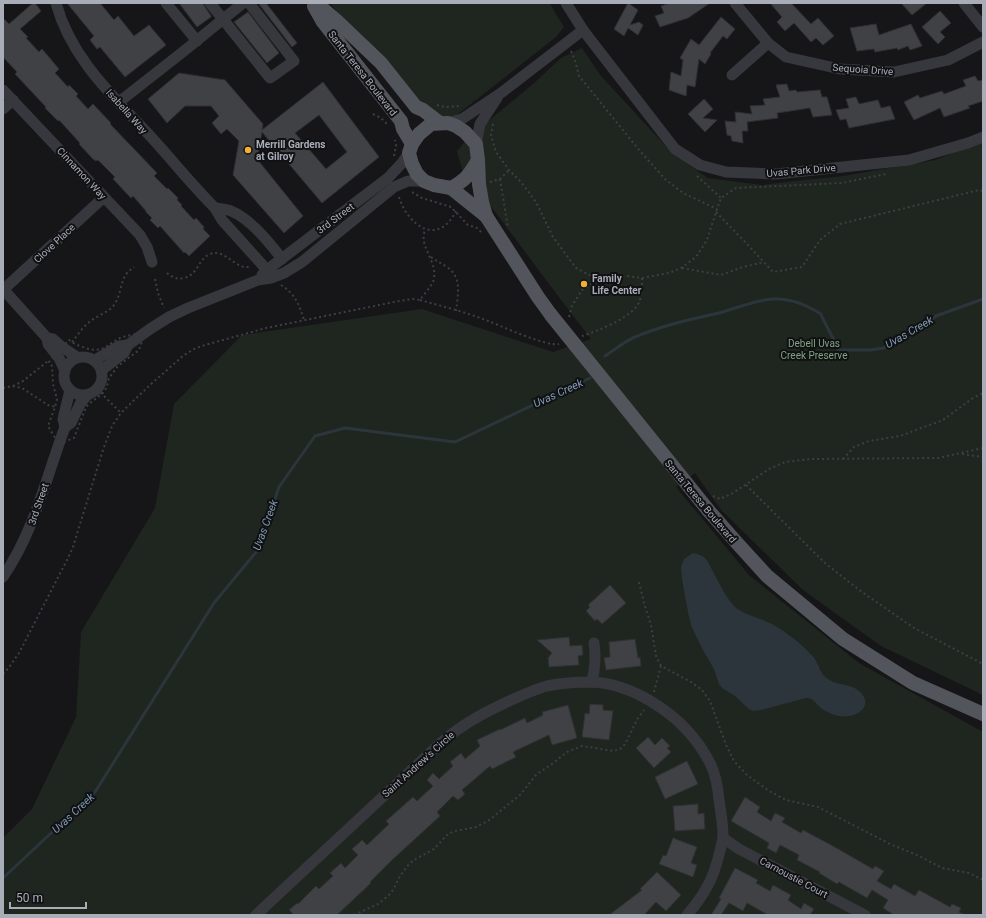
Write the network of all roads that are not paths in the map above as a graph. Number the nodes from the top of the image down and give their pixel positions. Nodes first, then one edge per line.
1 (56, 3) edge
2 (166, 3) edge
3 (210, 3) edge
4 (243, 3) edge
5 (249, 3) edge
6 (313, 3) edge
7 (316, 3) edge
8 (566, 3) edge
9 (735, 3) edge
10 (964, 3) edge
11 (223, 19) junction
12 (983, 27) edge
13 (583, 30) junction
14 (197, 40) junction
15 (983, 42) edge
16 (768, 43) junction
17 (732, 75) dead end
18 (3, 90) edge
19 (501, 93) junction
20 (12, 100) junction
21 (119, 102) junction
22 (3, 109) edge
23 (444, 123) junction
24 (983, 137) edge
25 (476, 144) junction
26 (410, 148) junction
27 (478, 160) junction
28 (424, 181) junction
29 (451, 188) junction
30 (104, 197) junction
31 (215, 208) junction
32 (486, 216) junction
33 (253, 226) junction
34 (240, 240) junction
35 (282, 258) junction
36 (152, 262) dead end
37 (267, 270) junction
38 (258, 280) junction
39 (3, 289) edge
40 (47, 338) junction
41 (124, 342) junction
42 (77, 357) junction
43 (95, 360) junction
44 (102, 370) junction
45 (65, 371) junction
46 (70, 390) junction
47 (87, 395) junction
48 (65, 427) junction
49 (3, 577) edge
50 (594, 643) dead end
51 (592, 682) junction
52 (983, 714) edge
53 (723, 838) junction
54 (256, 915) edge
55 (687, 915) edge
56 (865, 915) edge

1 - 21 street, Isabella Way
2 - 14 street
3 - 11 street
4 - 11 street
5 - 11 street
6 - 26 main road, Santa Teresa Boulevard
7 - 23 main road, Santa Teresa Boulevard
8 - 13 street, Uvas Park Drive
9 - 16 street, Sequoia Drive
10 - 12 street
11 - 14 street
13 - 19 street
13 - 24 street, Uvas Park Drive
14 - 21 street
15 - 16 street, Sequoia Drive
16 - 17 street
18 - 20 street, Cinnamon Way
19 - 23 street
19 - 25 street
20 - 22 street
20 - 30 street, Cinnamon Way
21 - 31 street, Isabella Way
23 - 25 main road
23 - 26 main road
25 - 27 main road
26 - 28 main road
26 - 35 street, 3rd Street
27 - 29 main road
27 - 32 main road, Santa Teresa Boulevard
28 - 29 main road
28 - 38 street, 3rd Street
29 - 32 main road, Santa Teresa Boulevard
30 - 36 street, Cinnamon Way
30 - 39 street, Clove Place
31 - 33 street
31 - 34 street, Isabella Way
32 - 52 main road, Santa Teresa Boulevard, bridge
33 - 34 street
33 - 35 street
34 - 37 street, Isabella Way
35 - 37 street, 3rd Street
37 - 38 street, 3rd Street
38 - 41 street, 3rd Street
39 - 40 street
40 - 42 street
40 - 45 street
41 - 43 street, 3rd Street
41 - 44 street, 3rd Street
42 - 43 street
42 - 45 street
43 - 44 street
44 - 47 street
45 - 46 street
46 - 47 street
46 - 48 street, 3rd Street
47 - 48 street, 3rd Street
48 - 49 street, 3rd Street
50 - 51 street
51 - 53 street, Saint Andrew's Circle
51 - 54 street, Saint Andrew's Circle
53 - 55 street, Saint Andrew's Circle
53 - 56 street, Carnoustie Court

